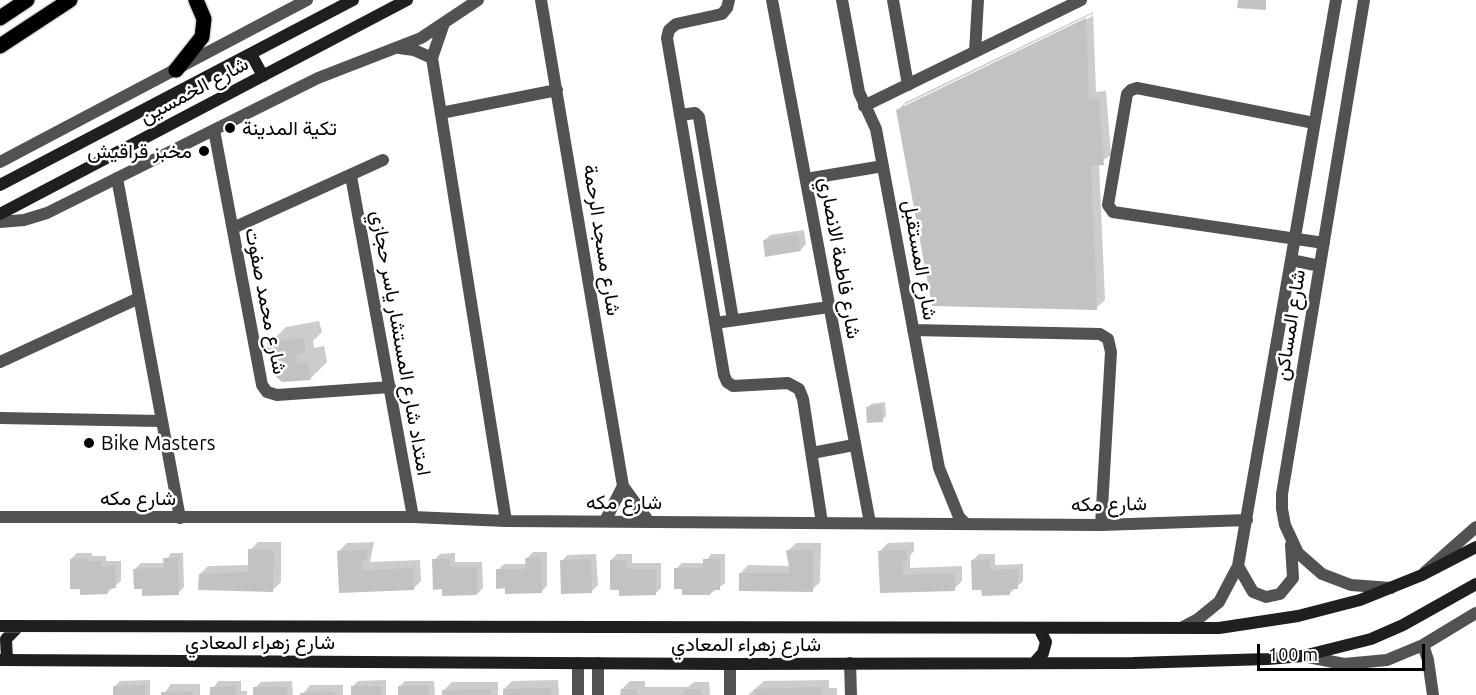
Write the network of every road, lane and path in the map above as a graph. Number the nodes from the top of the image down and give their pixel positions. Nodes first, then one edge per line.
1 (27, 0) edge
2 (70, 0) edge
3 (196, 0) edge
4 (307, 0) edge
5 (353, 0) edge
6 (406, 0) edge
7 (478, 0) edge
8 (541, 0) edge
9 (729, 0) edge
10 (772, 0) edge
11 (842, 0) edge
12 (893, 0) edge
13 (978, 0) edge
14 (1081, 0) edge
15 (1336, 0) edge
16 (1364, 0) edge
17 (0, 18) edge
18 (443, 25) junction
19 (0, 46) edge
20 (398, 48) junction
21 (975, 52) junction
22 (250, 54) junction
23 (432, 58) junction
24 (176, 70) junction
25 (263, 76) junction
26 (908, 85) junction
27 (557, 90) junction
28 (864, 106) junction
29 (441, 113) junction
30 (680, 115) junction
31 (1314, 123) junction
32 (214, 130) junction
33 (383, 160) dead end
34 (0, 162) edge
35 (883, 166) junction
36 (351, 176) junction
37 (117, 178) junction
38 (806, 178) junction
39 (0, 185) edge
40 (0, 214) edge
41 (0, 222) edge
42 (233, 228) junction
43 (1295, 238) junction
44 (1324, 243) junction
45 (1291, 260) junction
46 (1320, 266) junction
47 (139, 298) junction
48 (829, 308) junction
49 (733, 320) junction
50 (715, 323) junction
51 (913, 330) junction
52 (0, 362) edge
53 (390, 387) junction
54 (0, 418) edge
55 (162, 421) junction
56 (854, 445) junction
57 (812, 453) junction
58 (623, 486) junction
59 (0, 517) edge
60 (413, 517) junction
61 (180, 518) junction
62 (1247, 520) junction
63 (506, 521) junction
64 (605, 521) junction
65 (649, 522) junction
66 (822, 523) junction
67 (870, 523) junction
68 (966, 524) junction
69 (1101, 525) junction
70 (1476, 527) edge
71 (1290, 540) junction
72 (1476, 547) edge
73 (1238, 566) junction
74 (1422, 575) junction
75 (1476, 584) edge
76 (1391, 588) junction
77 (1476, 613) edge
78 (0, 626) edge
79 (19, 626) junction
80 (1039, 628) junction
81 (1179, 629) junction
82 (1423, 645) junction
83 (1303, 656) junction
84 (4, 660) edge
85 (1035, 662) junction
86 (578, 663) junction
87 (598, 663) junction
88 (850, 663) junction
89 (730, 664) junction
90 (578, 695) edge
91 (598, 695) edge
92 (730, 695) edge
93 (851, 695) edge
94 (1433, 695) edge

1 - 17 main road
2 - 19 main road
3 - 24 main road
4 - 24 street
5 - 22 main road, شارع الخمسين
6 - 25 main road, شارع الخمسين
7 - 18 street
8 - 27 street, شارع مسجد الرحمة
9 - 30 street
10 - 38 street, شارع فاطمة الانصاري
11 - 28 street, شارع المستقبل
12 - 26 street
13 - 21 street
14 - 21 street
15 - 31 street, شارع المساكن
16 - 44 street, شارع المساكن
18 - 20 street
18 - 23 street
20 - 23 street
20 - 32 street
21 - 26 street
22 - 25 main road
22 - 39 main road, شارع الخمسين
23 - 29 street
24 - 34 street
25 - 40 main road, شارع الخمسين
26 - 28 street
27 - 29 street
27 - 58 street, شارع مسجد الرحمة
28 - 35 street, شارع المستقبل
29 - 63 street
30 - 49 street
30 - 50 street
31 - 43 street, شارع المساكن
31 - 43 street
32 - 37 street
32 - 42 street, شارع محمد صفوت
33 - 36 street
35 - 38 street
35 - 51 street, شارع المستقبل
36 - 42 street
36 - 53 street, امتداد شارع المستشار ياسر حجازي
37 - 41 street
37 - 47 street
38 - 48 street, شارع فاطمة الانصاري
42 - 53 street, شارع محمد صفوت
43 - 44 street
43 - 45 street, شارع المساكن
44 - 46 street, شارع المساكن
45 - 46 street
45 - 62 street, شارع المساكن
46 - 71 street, شارع المساكن
47 - 52 street
47 - 55 street
48 - 49 street
48 - 56 street, شارع فاطمة الانصاري
49 - 50 street
50 - 57 street
51 - 68 street, شارع المستقبل
51 - 69 street
53 - 60 street, امتداد شارع المستشار ياسر حجازي
54 - 55 street
55 - 61 street
56 - 57 street
56 - 67 street, شارع فاطمة الانصاري
57 - 66 street
58 - 64 street
58 - 65 street, شارع مسجد الرحمة
59 - 61 street, شارع مكه
60 - 61 street, شارع مكه
60 - 63 street, شارع مكه
62 - 69 street, شارع مكه
62 - 73 street, شارع المساكن
63 - 64 street, شارع مكه
64 - 65 street, شارع مكه
65 - 66 street, شارع مكه
66 - 67 street, شارع مكه
67 - 68 street, شارع مكه
68 - 69 street, شارع مكه
70 - 74 street
71 - 73 street
71 - 76 street, شارع المساكن
72 - 74 main road, شارع زهراء المعادي
73 - 81 street, شارع المساكن
74 - 76 main road, شارع زهراء المعادي
75 - 83 main road, شارع زهراء المعادي
76 - 81 main road, شارع زهراء المعادي
77 - 82 street
78 - 79 main road, شارع زهراء المعادي
79 - 80 main road, شارع زهراء المعادي
79 - 84 main road
80 - 81 main road, شارع زهراء المعادي
80 - 85 main road
82 - 83 street
82 - 94 street
83 - 85 main road, شارع زهراء المعادي
84 - 86 main road, شارع زهراء المعادي
85 - 88 main road, شارع زهراء المعادي
86 - 87 main road, شارع زهراء المعادي
86 - 90 street
87 - 89 main road, شارع زهراء المعادي
87 - 91 street
88 - 89 main road, شارع زهراء المعادي
88 - 93 street
89 - 92 street

